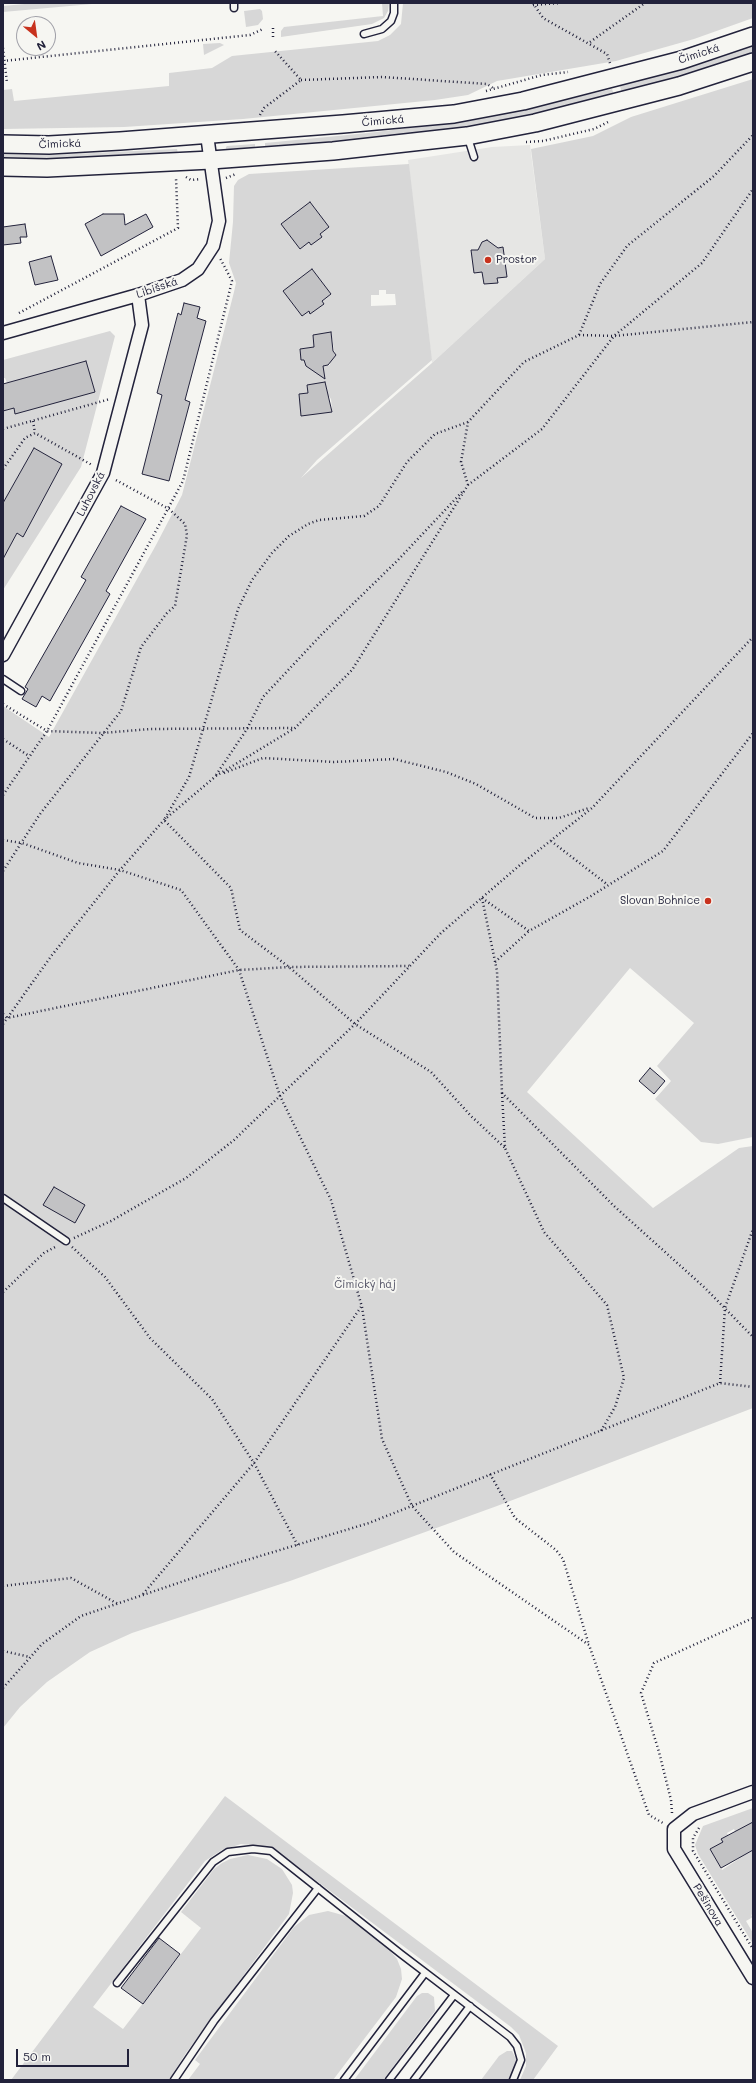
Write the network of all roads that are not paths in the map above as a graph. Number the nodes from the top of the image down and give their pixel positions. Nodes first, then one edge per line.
1 (394, 3) edge
2 (364, 34) dead end
3 (753, 36) edge
4 (753, 62) edge
5 (207, 134) junction
6 (468, 136) junction
7 (3, 144) edge
8 (474, 157) dead end
9 (211, 160) junction
10 (3, 167) edge
11 (138, 295) junction
12 (3, 333) edge
13 (3, 655) edge
14 (3, 679) edge
15 (21, 691) dead end
16 (3, 1198) edge
17 (66, 1241) road end
18 (753, 1792) edge
19 (318, 1888) junction
20 (425, 1973) junction
21 (753, 1978) edge
22 (117, 1983) dead end
23 (454, 1995) junction
24 (470, 2006) junction
25 (174, 2080) edge
26 (344, 2080) edge
27 (389, 2080) edge
28 (414, 2080) edge
29 (513, 2080) edge

1 - 2 lane
3 - 5 main road, Čimická
4 - 6 main road
5 - 7 main road, Čimická
5 - 9 street, Libišská
6 - 8 lane
6 - 9 main road
9 - 10 main road
9 - 11 street, Libišská
11 - 12 street, Libišská
11 - 13 street, Luhovská
14 - 15 lane
16 - 17 lane
18 - 21 street, Pešinova
19 - 20 lane
19 - 22 lane
19 - 25 lane
20 - 23 lane
20 - 26 lane
23 - 24 lane
23 - 27 lane
24 - 28 lane
24 - 29 lane

